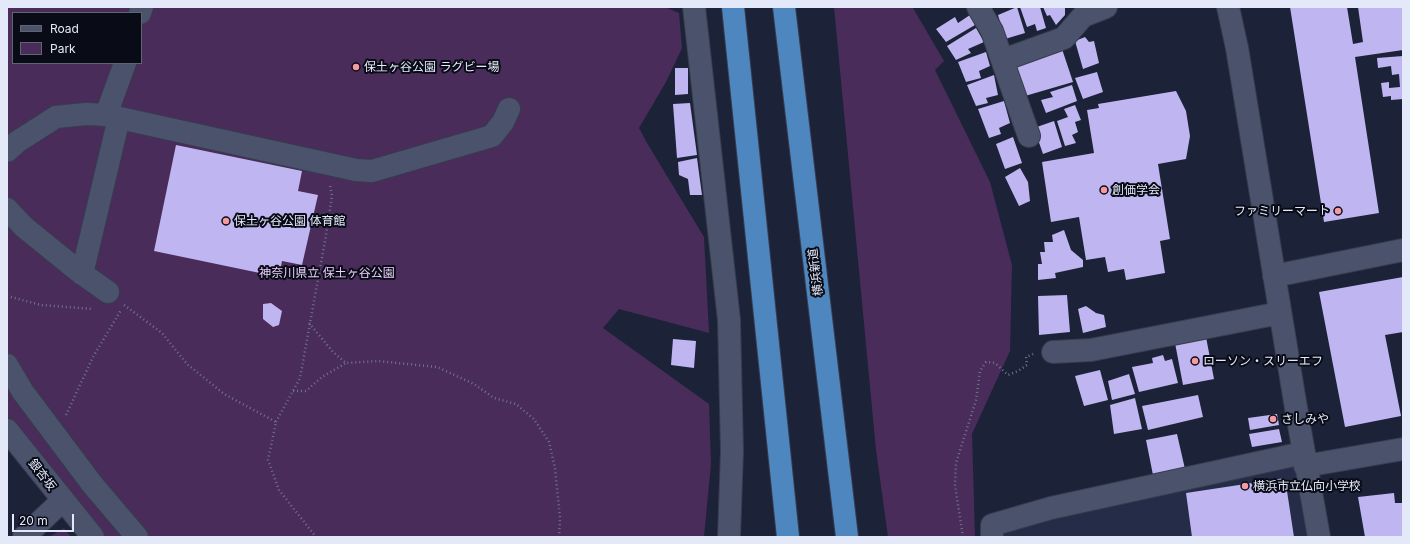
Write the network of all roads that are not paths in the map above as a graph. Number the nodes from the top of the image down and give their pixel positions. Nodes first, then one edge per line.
1 (694, 7) edge
2 (733, 7) edge
3 (784, 7) edge
4 (978, 7) edge
5 (1106, 7) edge
6 (1228, 7) edge
7 (1003, 60) junction
8 (125, 64) edge
9 (509, 110) dead end
10 (112, 116) junction
11 (1030, 136) dead end
12 (7, 151) edge
13 (7, 209) edge
14 (1403, 250) edge
15 (82, 274) junction
16 (1274, 276) junction
17 (116, 301) road end
18 (1280, 312) junction
19 (1053, 352) road end
20 (7, 365) edge
21 (7, 430) edge
22 (1403, 449) edge
23 (1304, 460) junction
24 (62, 500) junction
25 (24, 537) edge
26 (93, 537) edge
27 (137, 537) edge
28 (729, 537) edge
29 (788, 537) edge
30 (847, 537) edge
31 (992, 537) edge
32 (1319, 537) edge

1 - 28 street
2 - 29 highway
3 - 30 highway, 横浜新道
4 - 7 street
5 - 7 street
6 - 16 street
7 - 11 street
8 - 10 street
9 - 10 street
10 - 12 street
10 - 15 street
13 - 15 street
14 - 16 street
15 - 17 street
16 - 18 street
18 - 19 street
18 - 23 street
20 - 27 street
21 - 24 street, 銀杏坂
22 - 23 street
23 - 31 street
23 - 32 street
24 - 25 street
24 - 26 street, 銀杏坂

